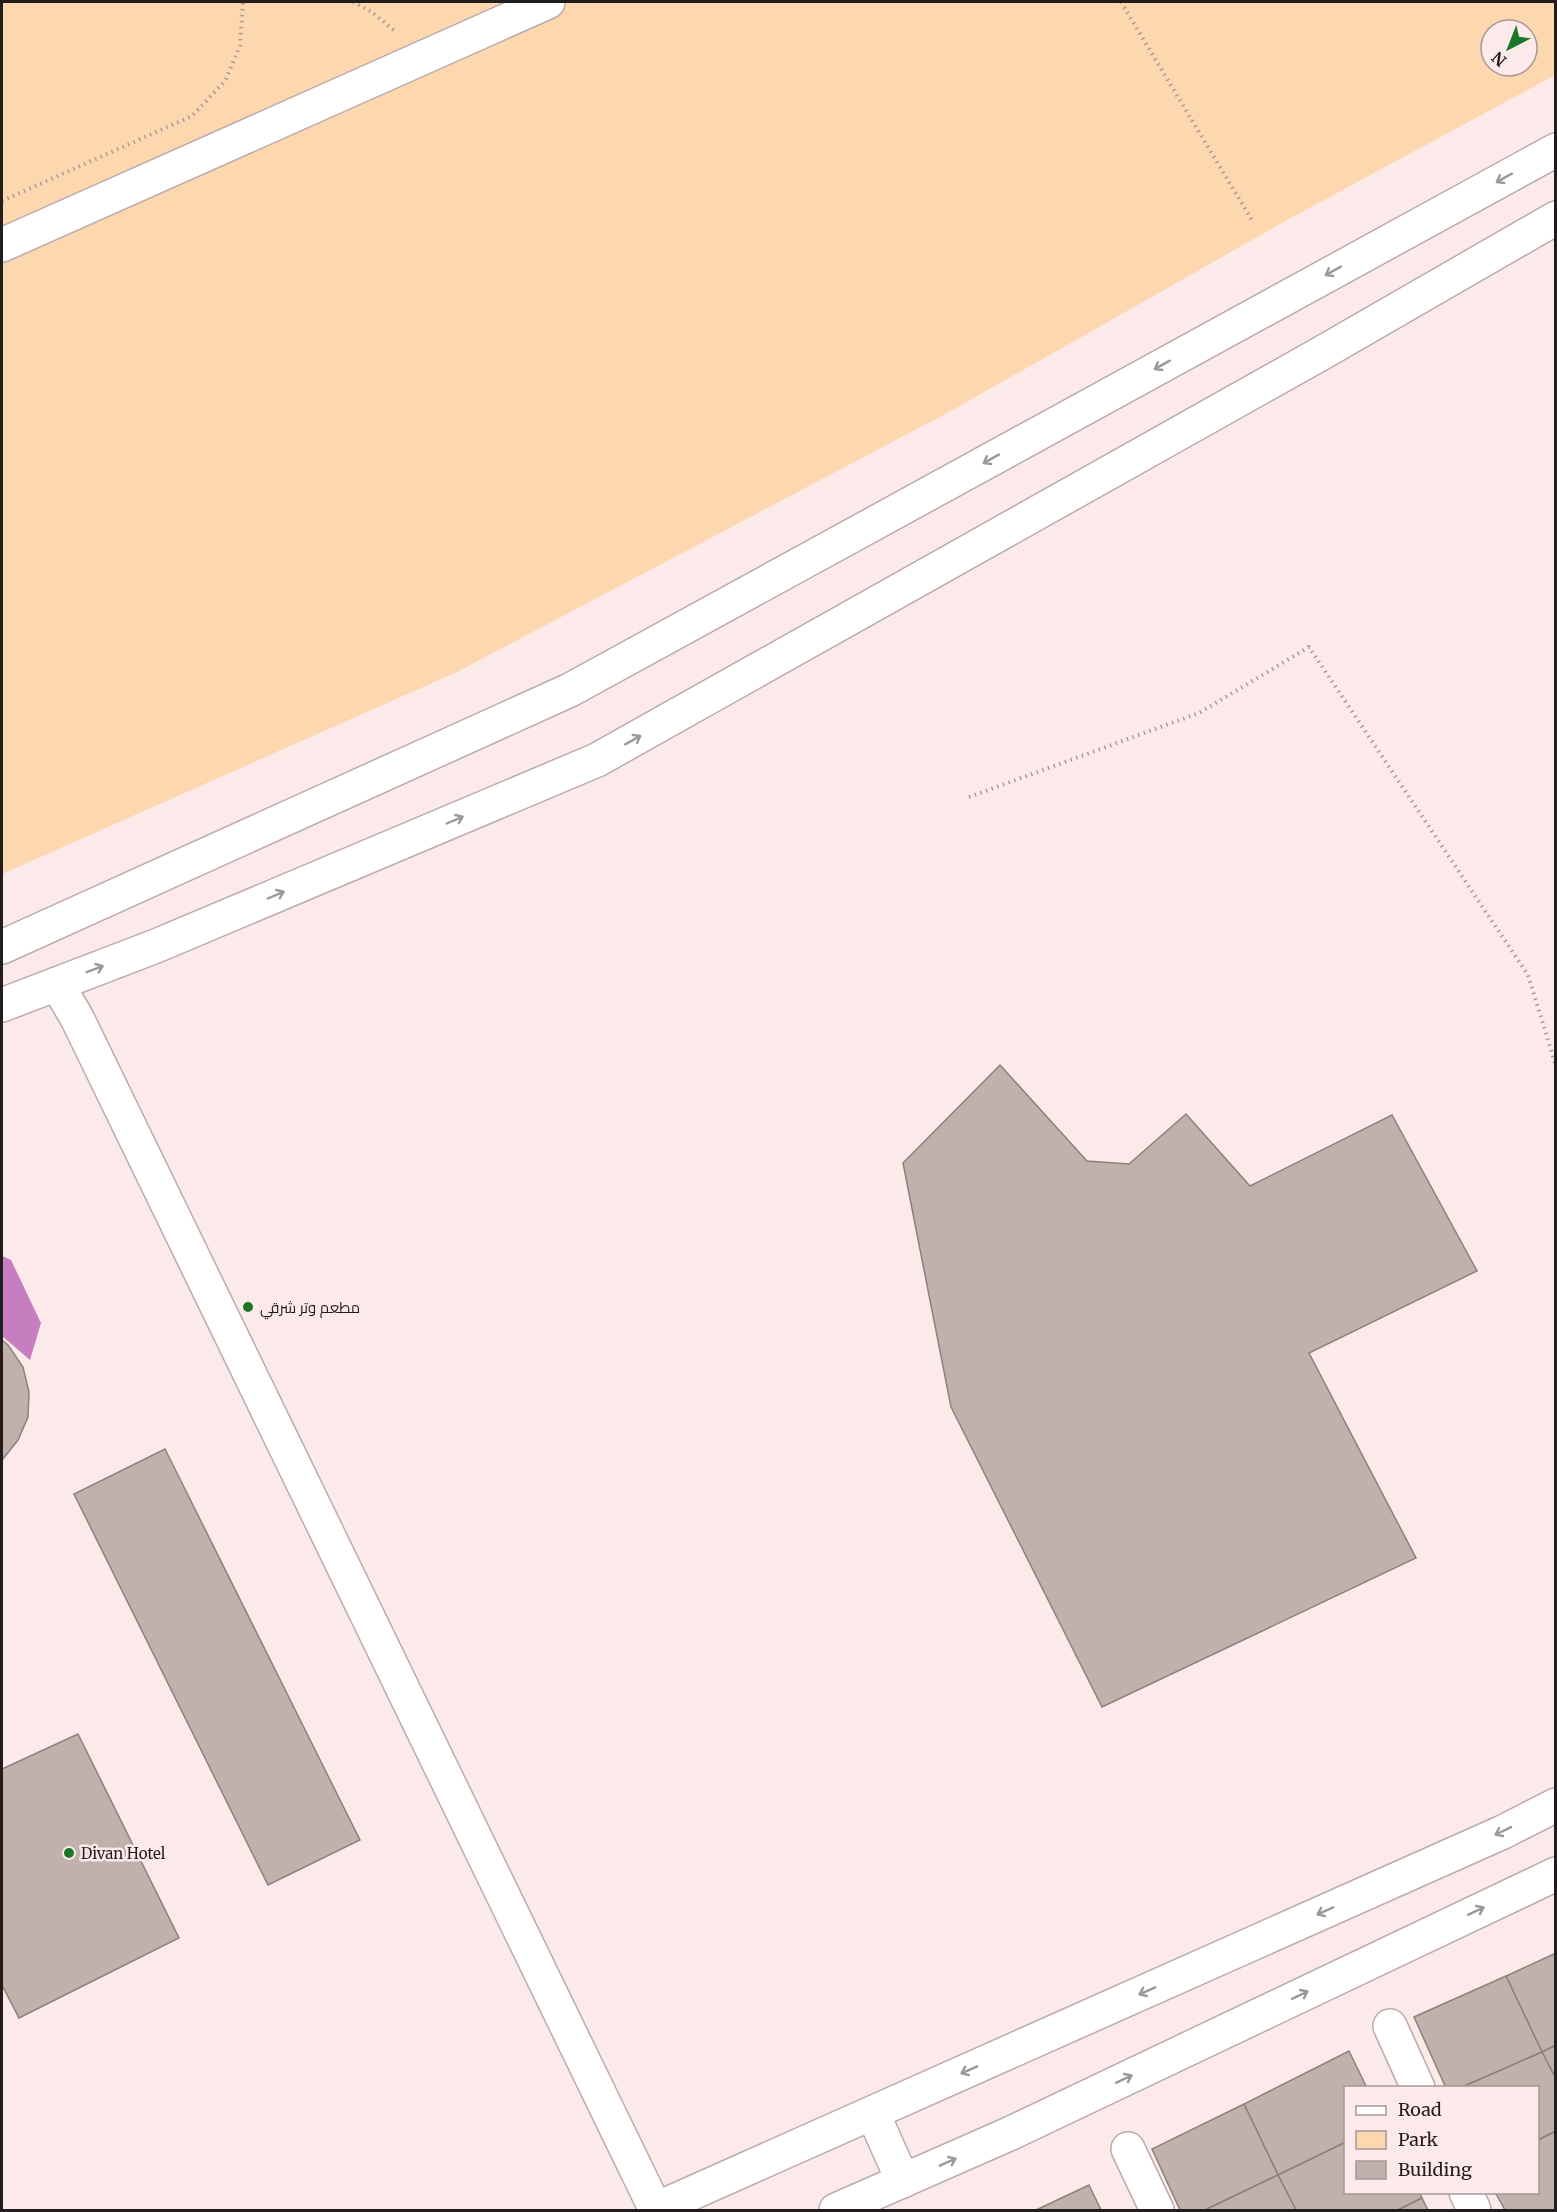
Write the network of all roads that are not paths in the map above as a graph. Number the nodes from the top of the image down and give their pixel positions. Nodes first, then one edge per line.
1 (548, 2) edge
2 (1556, 150) edge
3 (1556, 218) edge
4 (2, 245) edge
5 (2, 947) edge
6 (57, 984) junction
7 (2, 1005) edge
8 (1556, 1805) edge
9 (1556, 1874) edge
10 (1390, 2026) dead end
11 (1417, 2086) edge
12 (873, 2114) junction
13 (1128, 2149) dead end
14 (903, 2181) junction
15 (1466, 2194) edge
16 (655, 2210) edge
17 (836, 2211) edge
18 (1157, 2211) edge
19 (1474, 2211) edge

1 - 4 street
2 -> 5 street
6 -> 3 street
6 - 7 street
6 - 16 street
8 -> 12 street
14 -> 9 street
10 - 11 street
12 - 14 street
12 - 16 street
13 - 18 street
14 - 17 street
15 - 19 street

